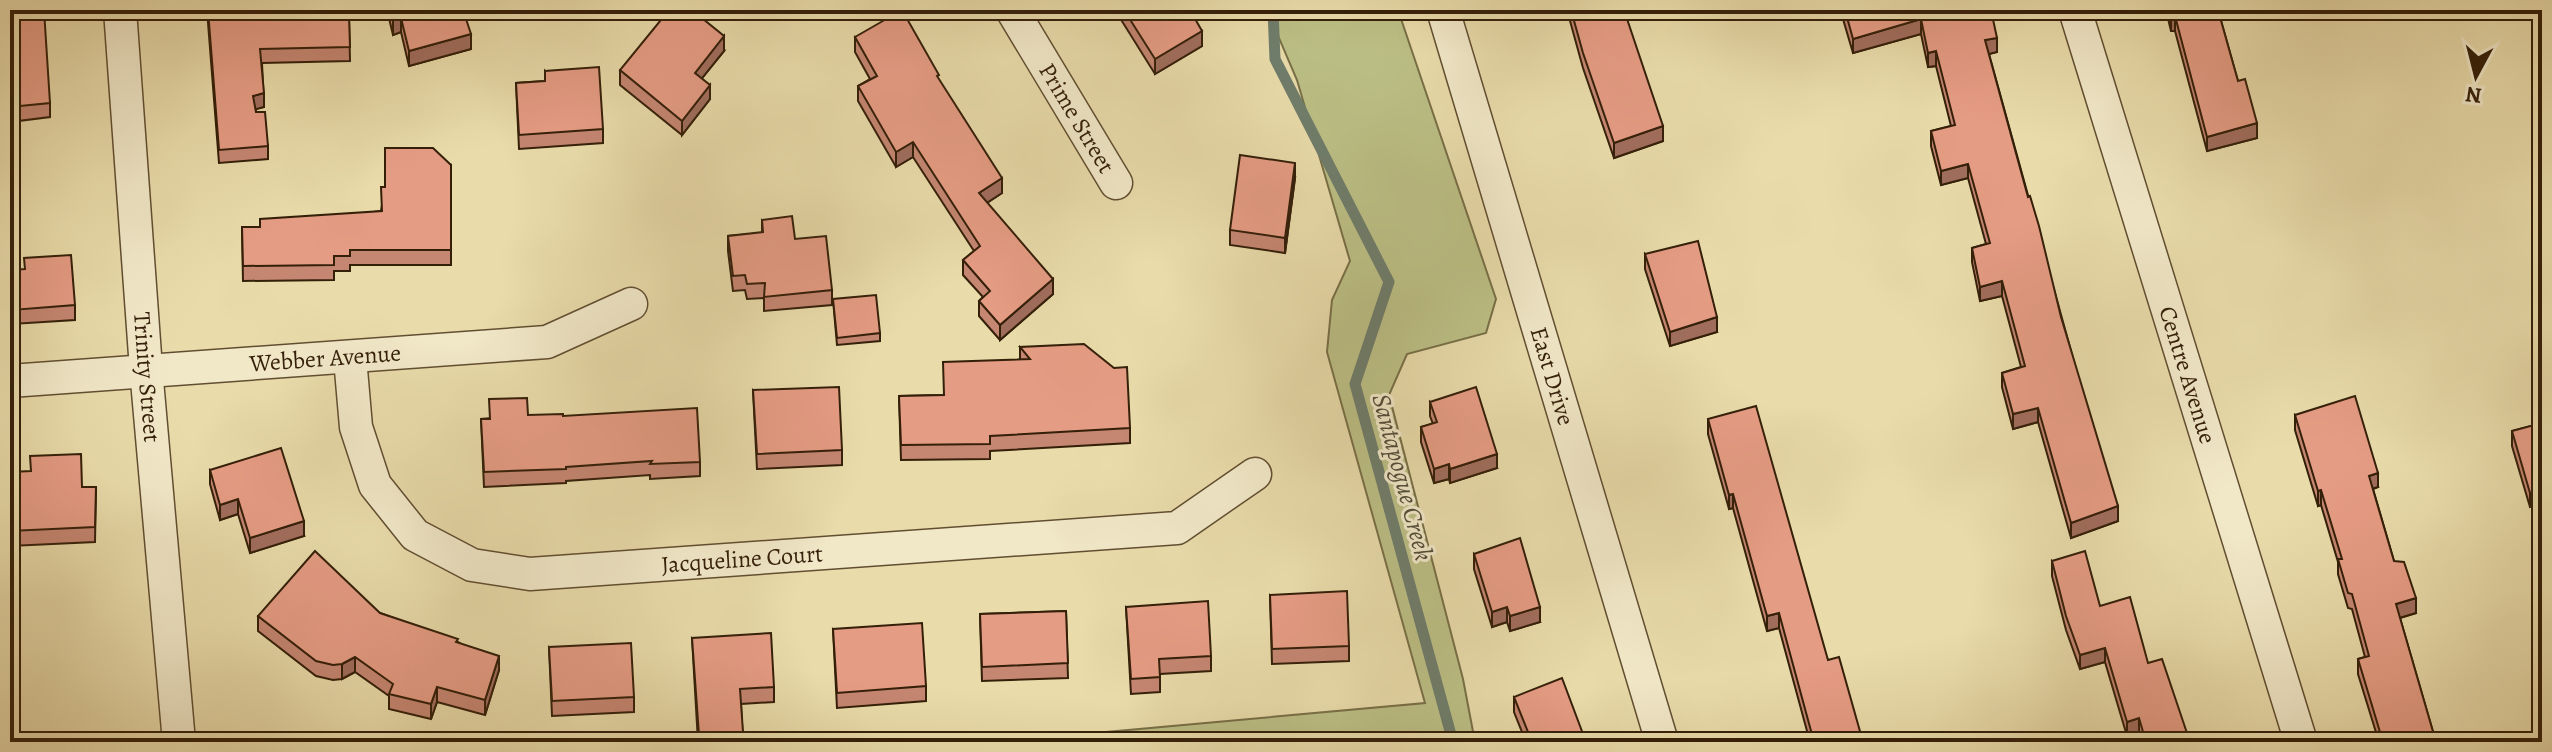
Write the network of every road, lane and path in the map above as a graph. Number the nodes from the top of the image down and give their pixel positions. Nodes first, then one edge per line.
1 (120, 10) edge
2 (1012, 10) edge
3 (1443, 10) edge
4 (2075, 10) edge
5 (1116, 183) dead end
6 (631, 304) dead end
7 (350, 358) junction
8 (146, 369) junction
9 (10, 381) edge
10 (1255, 474) dead end
11 (179, 742) edge
12 (1662, 742) edge
13 (2301, 742) edge

1 - 8 street, Trinity Street
2 - 5 street, Prime Street
3 - 12 street, East Drive
4 - 13 street, Centre Avenue
6 - 7 street, Webber Avenue
7 - 8 street, Webber Avenue
7 - 10 street, Jacqueline Court
8 - 9 street, Webber Avenue
8 - 11 street, Trinity Street

